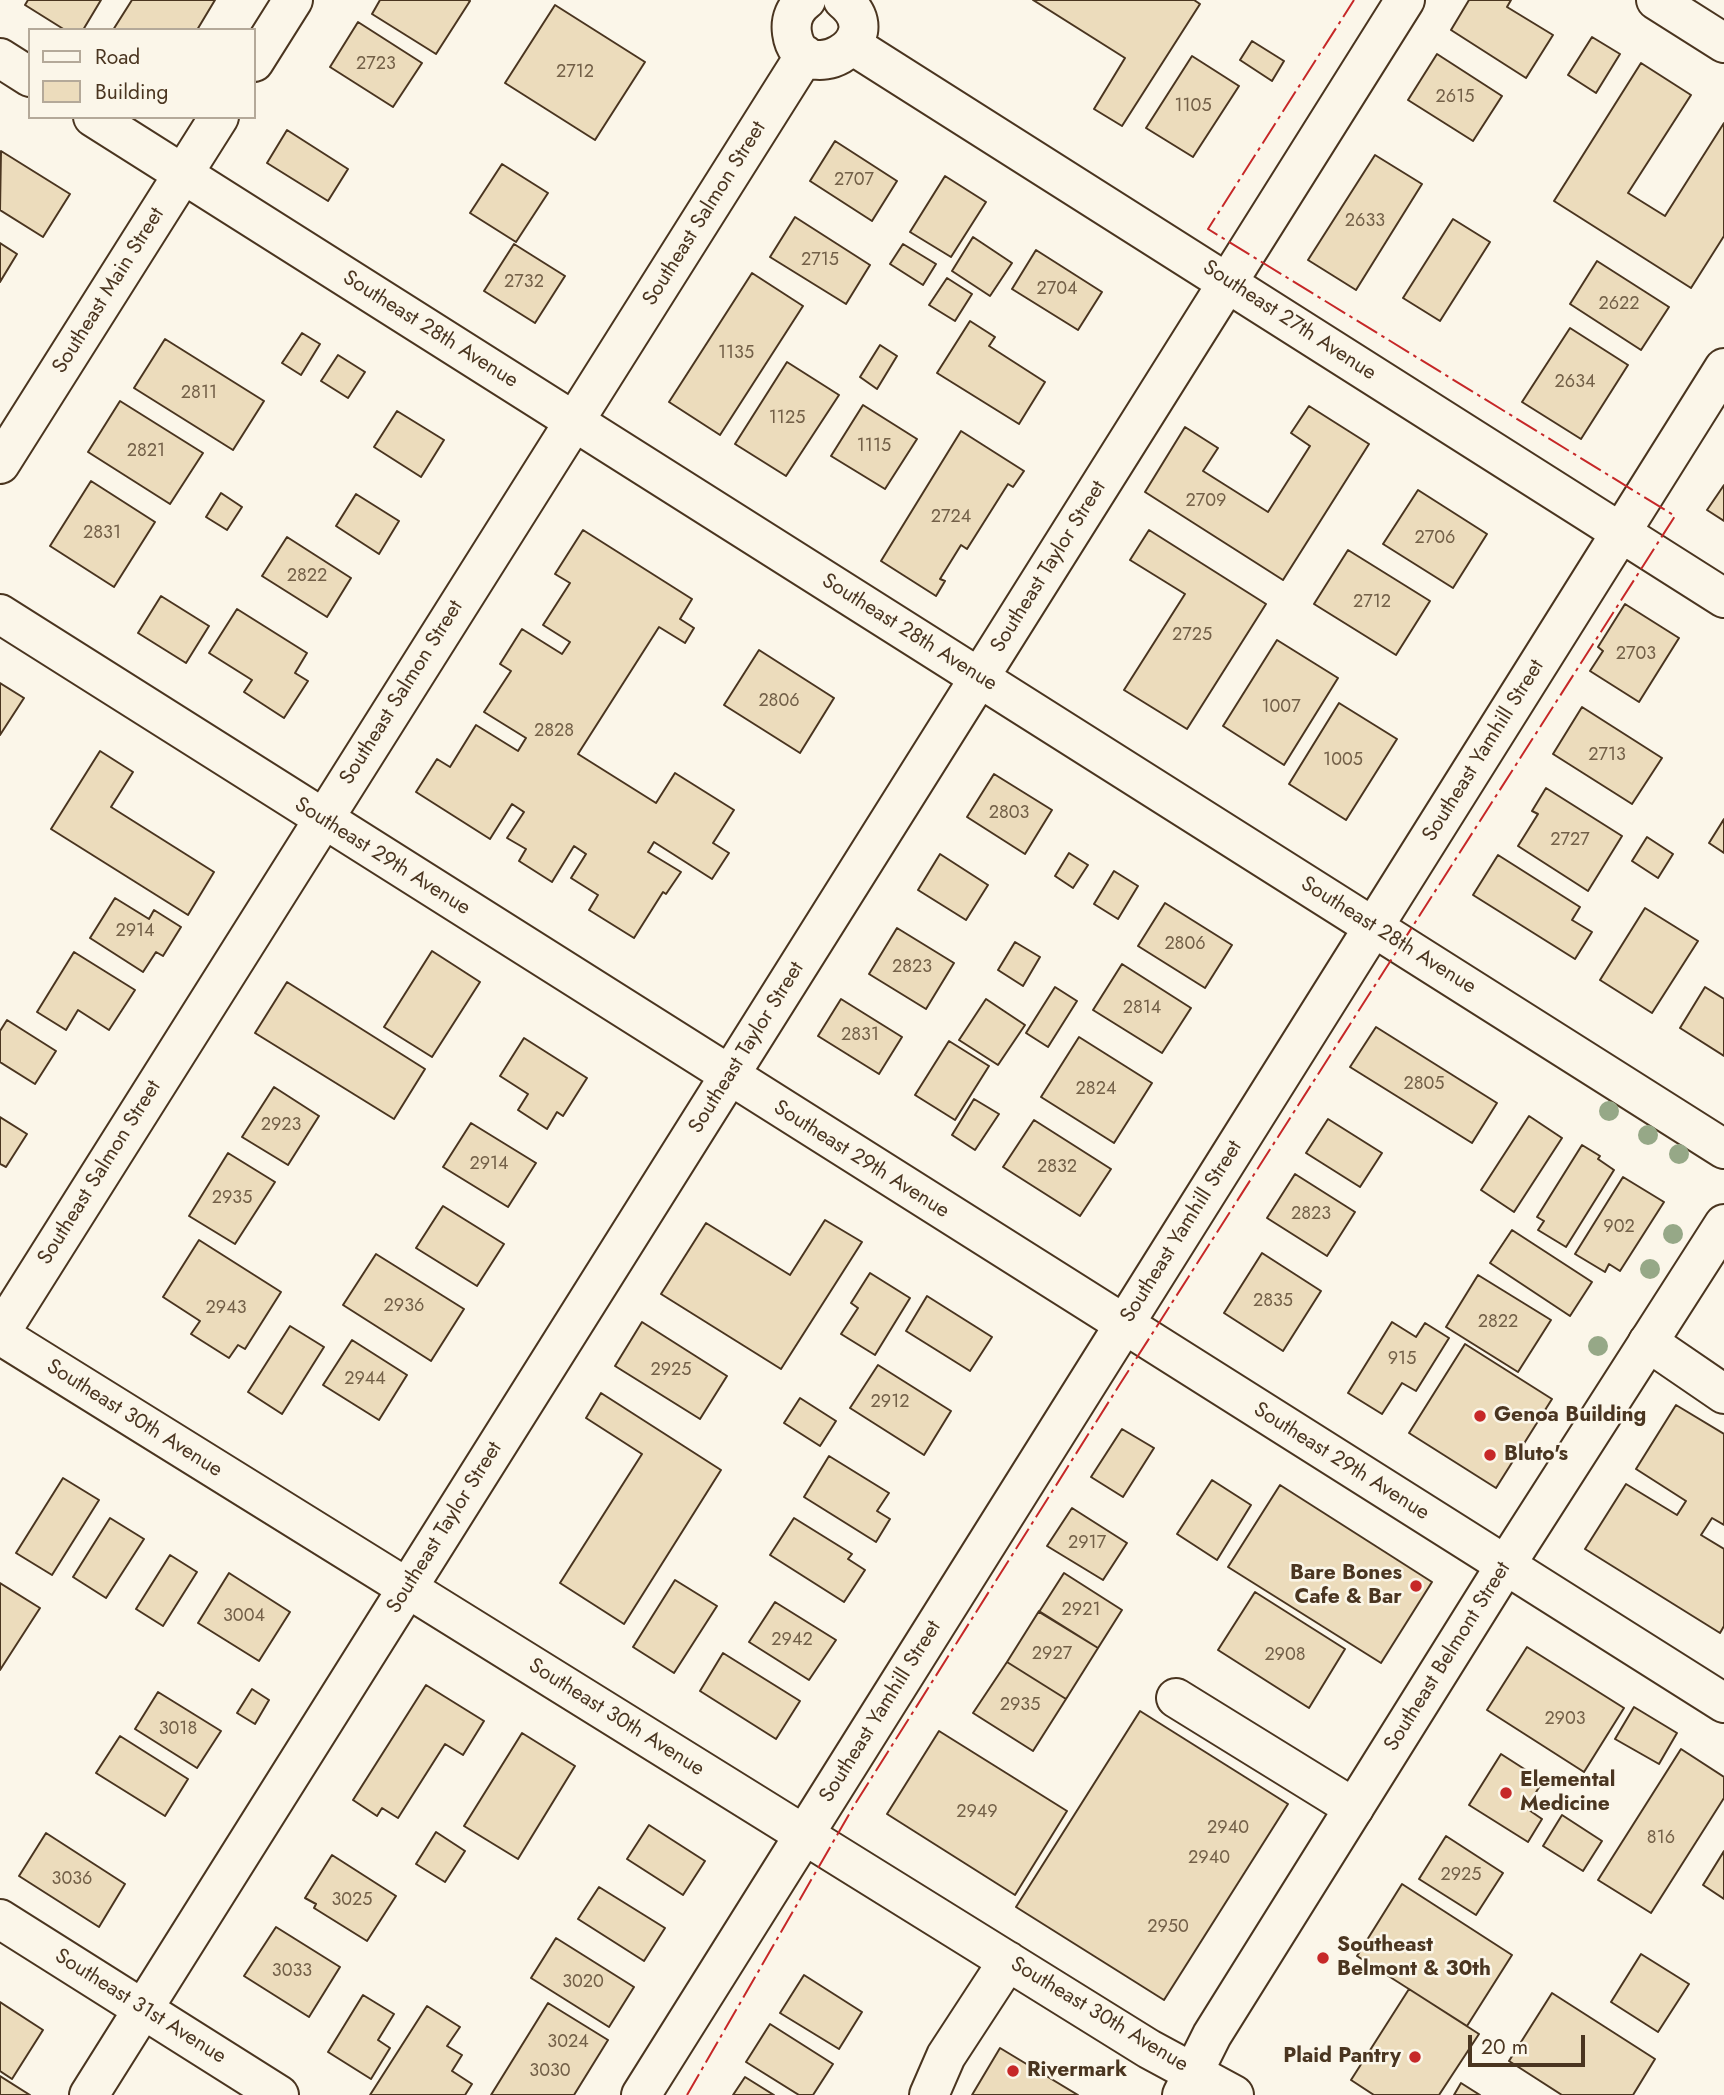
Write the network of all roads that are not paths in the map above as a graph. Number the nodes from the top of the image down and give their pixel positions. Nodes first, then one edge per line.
1 (293, 0) edge
2 (843, 0) edge
3 (1405, 0) edge
4 (1656, 0) edge
5 (795, 3) edge
6 (1724, 43) edge
7 (852, 45) junction
8 (805, 55) junction
9 (0, 58) edge
10 (256, 59) edge
11 (28, 76) edge
12 (96, 119) edge
13 (218, 119) edge
14 (183, 174) junction
15 (1228, 282) junction
16 (1724, 368) edge
17 (574, 421) junction
18 (0, 464) edge
19 (1621, 533) junction
20 (1724, 598) edge
21 (0, 614) edge
22 (979, 678) junction
23 (323, 819) junction
24 (1374, 927) junction
25 (729, 1076) junction
26 (1724, 1149) edge
27 (1724, 1224) edge
28 (1123, 1325) junction
29 (0, 1334) edge
30 (1648, 1342) junction
31 (1724, 1394) edge
32 (1505, 1566) junction
33 (407, 1589) junction
34 (1176, 1698) dead end
35 (1724, 1703) edge
36 (1354, 1808) junction
37 (805, 1834) junction
38 (0, 1919) edge
39 (1019, 1967) junction
40 (143, 2009) junction
41 (1188, 2084) edge
42 (89, 2095) edge
43 (279, 2095) edge
44 (641, 2095) edge
45 (929, 2095) edge
46 (958, 2095) edge
47 (1234, 2095) edge

1 - 10 street
2 - 7 street
3 - 15 street, Southeast Taylor Street
4 - 6 street
5 - 8 street
7 - 8 street
7 - 15 street, Southeast 27th Avenue
8 - 17 street, Southeast Salmon Street
9 - 11 street
12 - 14 street, Southeast 28th Avenue
13 - 14 street, Southeast Main Street
14 - 17 street, Southeast 28th Avenue
14 - 18 street, Southeast Main Street
15 - 19 street, Southeast 27th Avenue
15 - 22 street, Southeast Taylor Street
16 - 19 street, Southeast Yamhill Street
17 - 22 street, Southeast 28th Avenue
17 - 23 street, Southeast Salmon Street
19 - 20 street, Southeast 27th Avenue
19 - 24 street, Southeast Yamhill Street
21 - 23 street, Southeast 29th Avenue
22 - 24 street, Southeast 28th Avenue
22 - 25 street, Southeast Taylor Street
23 - 25 street, Southeast 29th Avenue
23 - 29 street, Southeast Salmon Street
24 - 26 street, Southeast 28th Avenue
24 - 28 street, Southeast Yamhill Street
25 - 28 street, Southeast 29th Avenue
25 - 33 street, Southeast Taylor Street
27 - 30 street, Southeast Belmont Street
28 - 32 street, Southeast 29th Avenue
28 - 37 street, Southeast Yamhill Street
29 - 33 street, Southeast 30th Avenue
30 - 31 street
30 - 32 street, Southeast Belmont Street
32 - 35 street, Southeast 29th Avenue
32 - 36 street, Southeast Belmont Street
33 - 37 street, Southeast 30th Avenue
33 - 40 street, Southeast Taylor Street
34 - 36 street
36 - 41 street, Southeast Belmont Street
37 - 39 street, Southeast 30th Avenue
37 - 44 street, Southeast Yamhill Street
38 - 40 street, Southeast 31st Avenue
39 - 41 street, Southeast 30th Avenue
39 - 45 street
39 - 46 street
40 - 42 street, Southeast Taylor Street
40 - 43 street, Southeast 31st Avenue
41 - 47 street, Southeast 30th Avenue

